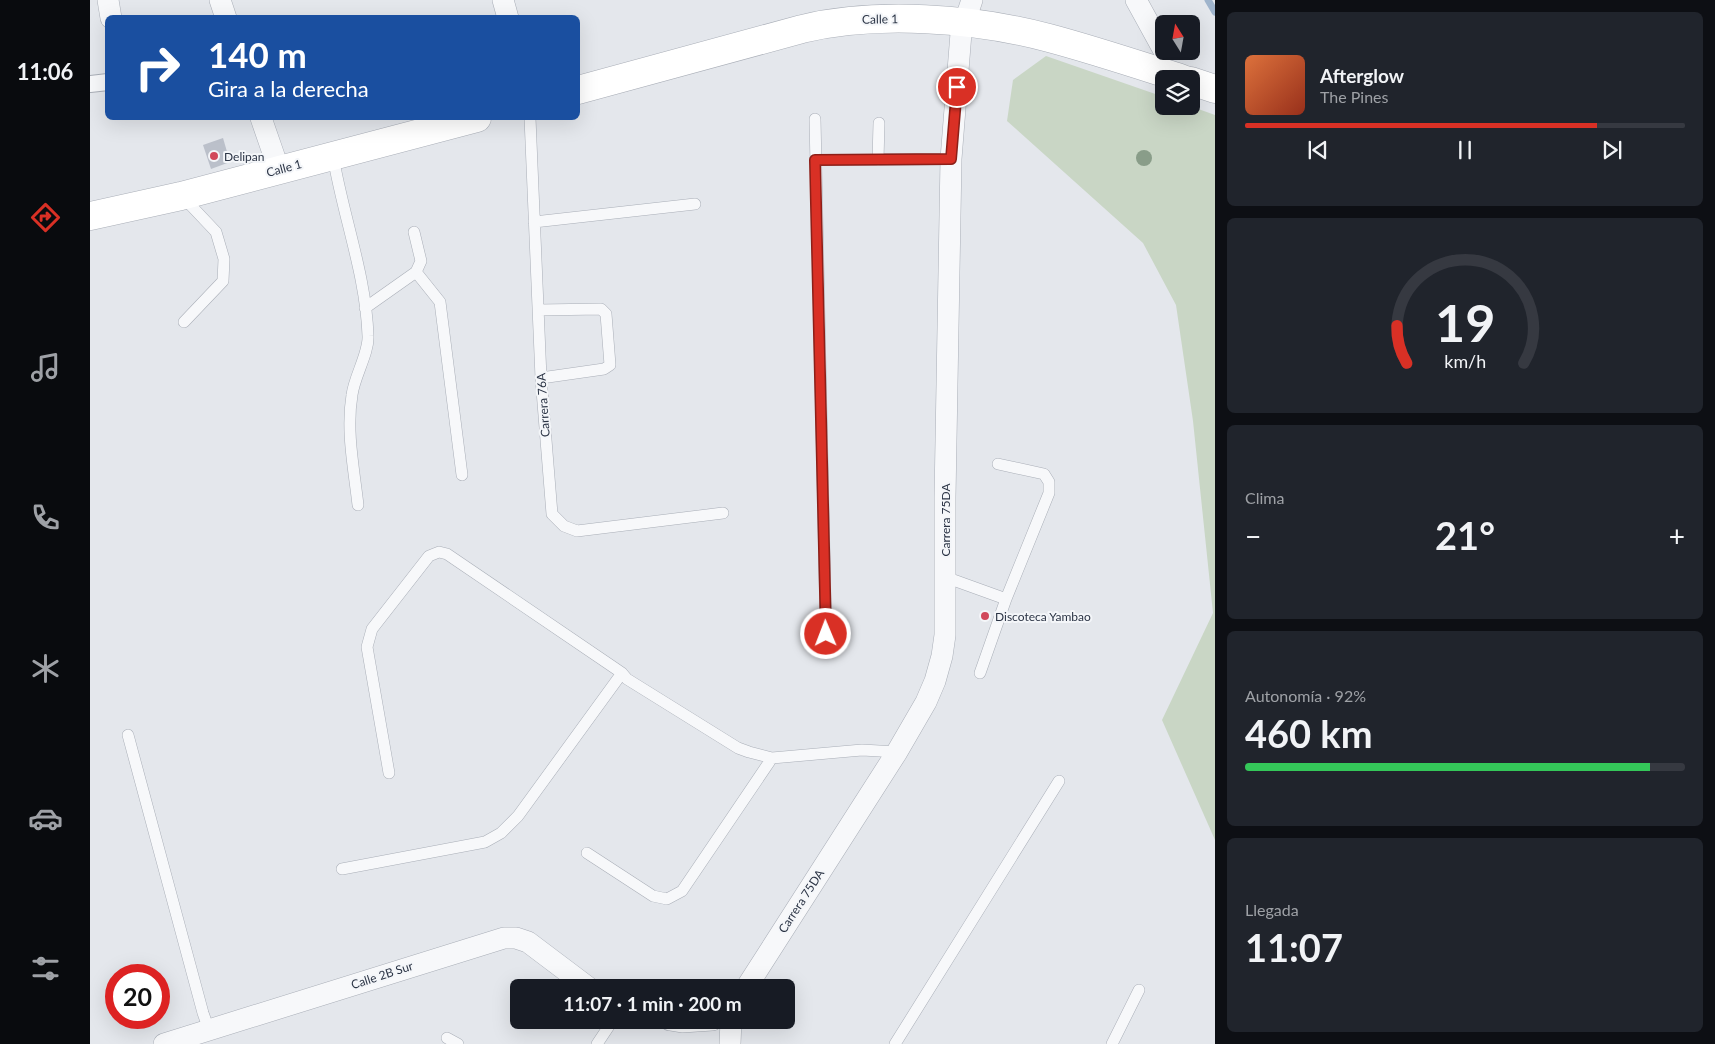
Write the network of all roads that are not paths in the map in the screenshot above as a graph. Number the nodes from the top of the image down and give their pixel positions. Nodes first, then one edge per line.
1 (108, 0) edge
2 (220, 0) edge
3 (503, 0) edge
4 (1136, 0) edge
5 (968, 12) edge
6 (110, 15) edge
7 (225, 15) edge
8 (507, 15) edge
9 (1155, 35) edge
10 (1155, 70) edge
11 (105, 82) edge
12 (90, 84) edge
13 (1200, 84) edge
14 (580, 89) edge
15 (1215, 89) edge
16 (815, 119) dead end
17 (261, 120) edge
18 (469, 120) edge
19 (530, 120) edge
20 (879, 123) dead end
21 (333, 156) junction
22 (951, 159) junction
23 (815, 160) junction
24 (878, 160) junction
25 (278, 170) junction
26 (181, 196) junction
27 (695, 204) dead end
28 (90, 216) edge
29 (534, 222) junction
30 (414, 232) dead end
31 (416, 272) junction
32 (365, 308) junction
33 (539, 310) junction
34 (184, 322) dead end
35 (540, 378) junction
36 (998, 464) dead end
37 (462, 475) dead end
38 (358, 505) dead end
39 (723, 513) dead end
40 (945, 577) junction
41 (1006, 599) junction
42 (826, 634) dead end
43 (622, 673) junction
44 (980, 673) dead end
45 (128, 735) dead end
46 (897, 752) junction
47 (772, 758) junction
48 (389, 773) dead end
49 (1059, 781) dead end
50 (587, 853) dead end
51 (342, 869) dead end
52 (576, 979) edge
53 (752, 979) edge
54 (1139, 990) dead end
55 (607, 1029) edge
56 (731, 1029) edge
57 (210, 1030) junction
58 (447, 1038) dead end
59 (164, 1044) edge
60 (458, 1044) edge
61 (597, 1044) edge
62 (730, 1044) edge
63 (895, 1044) edge
64 (1112, 1044) edge

1 - 6 street
2 - 7 street
3 - 8 street
4 - 9 street
5 - 10 main road, Calle 1
5 - 14 main road, Calle 1
5 - 22 street, Carrera 75DA
11 - 12 street
13 - 15 main road, Calle 1
16 - 23 lane
17 - 25 street
18 - 21 main road, Calle 1
19 - 29 lane, Carrera 76A
20 - 24 lane
21 - 25 main road, Calle 1
21 - 32 lane
22 - 24 lane
22 - 40 street, Carrera 75DA
23 - 24 lane
23 - 42 lane
25 - 26 main road, Calle 1
26 - 28 main road, Calle 1
26 - 34 lane
27 - 29 lane
29 - 33 lane, Carrera 76A
30 - 31 lane
31 - 32 lane
31 - 37 lane
32 - 38 lane
33 - 35 lane, Carrera 76A
33 - 35 lane
35 - 39 lane, Carrera 76A
36 - 41 lane
40 - 41 lane
40 - 46 street, Carrera 75DA
41 - 44 lane
43 - 47 lane
43 - 48 lane
43 - 51 lane
45 - 57 lane
46 - 47 lane
46 - 53 street, Carrera 75DA
47 - 50 lane
49 - 63 lane
52 - 57 street, Calle 2B Sur
54 - 64 lane
55 - 61 lane
56 - 62 street
57 - 59 street, Calle 2B Sur
58 - 60 lane

